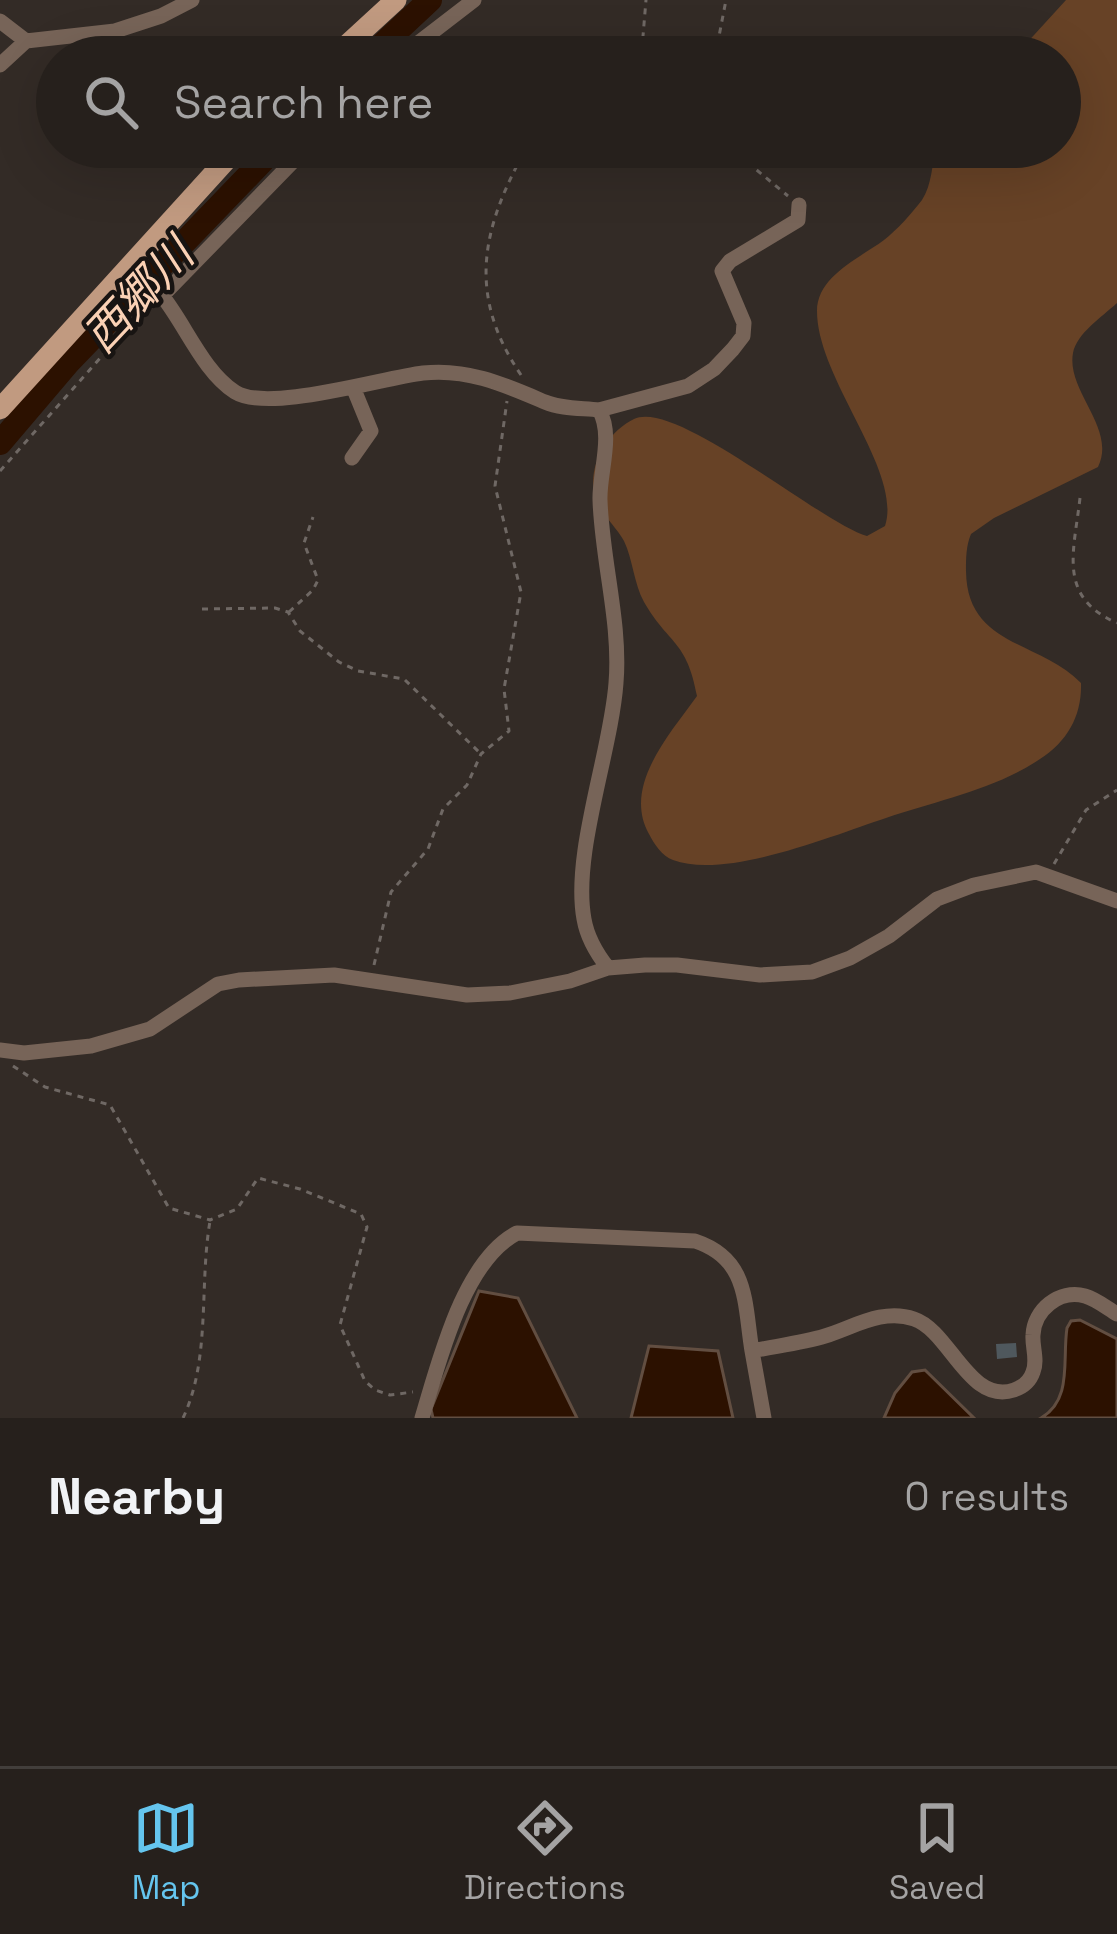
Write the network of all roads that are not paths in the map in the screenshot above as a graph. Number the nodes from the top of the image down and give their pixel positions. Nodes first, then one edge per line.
1 (192, 0) edge
2 (396, 0) edge
3 (474, 0) edge
4 (0, 21) edge
5 (70, 36) edge
6 (357, 36) edge
7 (427, 36) edge
8 (36, 40) edge
9 (26, 41) junction
10 (0, 65) edge
11 (220, 168) edge
12 (286, 168) edge
13 (799, 205) road end
14 (133, 271) junction
15 (161, 295) junction
16 (353, 387) junction
17 (3, 402) edge
18 (599, 410) junction
19 (352, 458) dead end
20 (1117, 901) edge
21 (608, 968) junction
22 (0, 1050) edge
23 (1117, 1314) edge
24 (752, 1351) junction
25 (422, 1418) edge
26 (764, 1418) edge

1 - 5 street
2 - 6 main road
3 - 7 street
4 - 9 street
8 - 9 street
9 - 10 street
11 - 14 main road
12 - 15 street
13 - 18 street
14 - 15 street
14 - 17 main road
15 - 16 street
16 - 18 street
16 - 19 street
18 - 21 street
20 - 21 street
21 - 22 street
23 - 24 street
24 - 25 street
24 - 26 street

